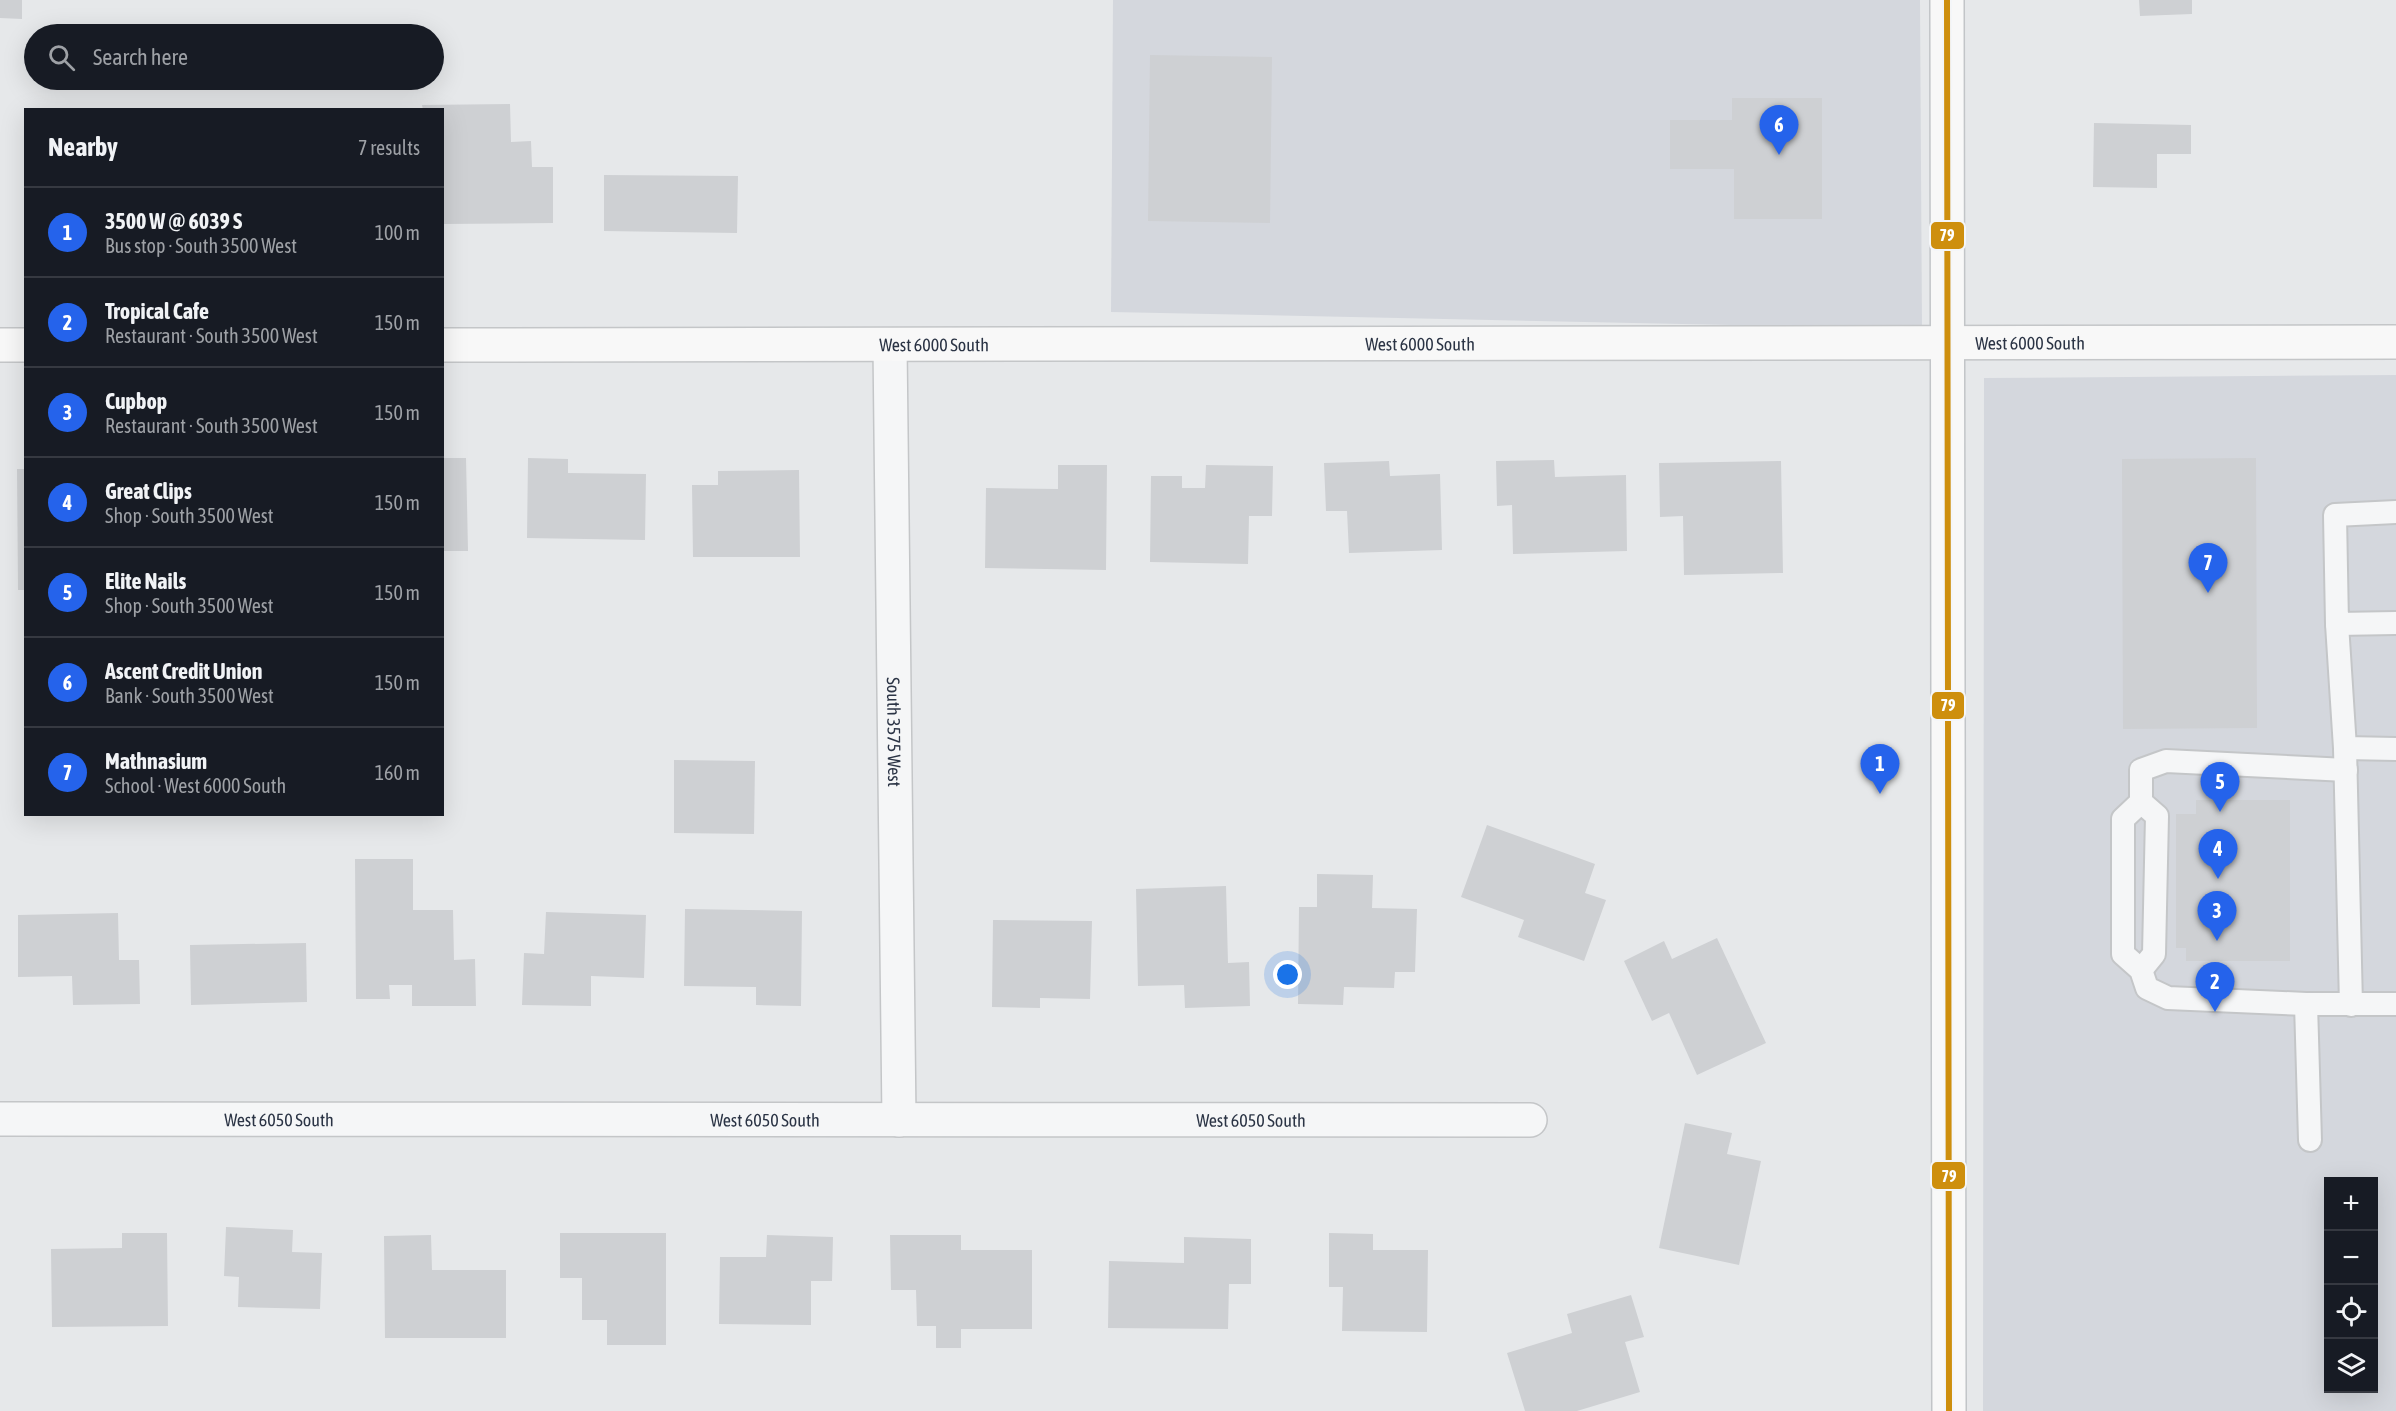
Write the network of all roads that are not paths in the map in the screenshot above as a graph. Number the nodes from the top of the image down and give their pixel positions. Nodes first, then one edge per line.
1 (1947, 0) edge
2 (2396, 342) edge
3 (1948, 344) junction
4 (0, 345) edge
5 (24, 345) edge
6 (444, 345) edge
7 (890, 345) junction
8 (2396, 512) edge
9 (2396, 623) edge
10 (2337, 624) junction
11 (2345, 748) junction
12 (2396, 749) edge
13 (2346, 770) junction
14 (2141, 802) junction
15 (2141, 970) junction
16 (2306, 1004) junction
17 (2396, 1004) edge
18 (2351, 1005) junction
19 (0, 1119) edge
20 (899, 1120) junction
21 (1530, 1120) dead end
22 (2310, 1140) dead end
23 (1948, 1411) edge

1 - 3 street
2 - 3 street, West 6000 South
3 - 7 street, West 6000 South
3 - 23 street
4 - 5 street
6 - 7 street, West 6000 South
7 - 20 street, South 3575 West
8 - 10 lane
9 - 10 lane
10 - 11 lane
11 - 12 lane
11 - 13 lane
13 - 14 lane
13 - 18 lane
14 - 15 lane
14 - 15 lane
15 - 16 lane
16 - 18 lane
16 - 22 lane
17 - 18 lane
19 - 20 street, West 6050 South
20 - 21 street, West 6050 South

